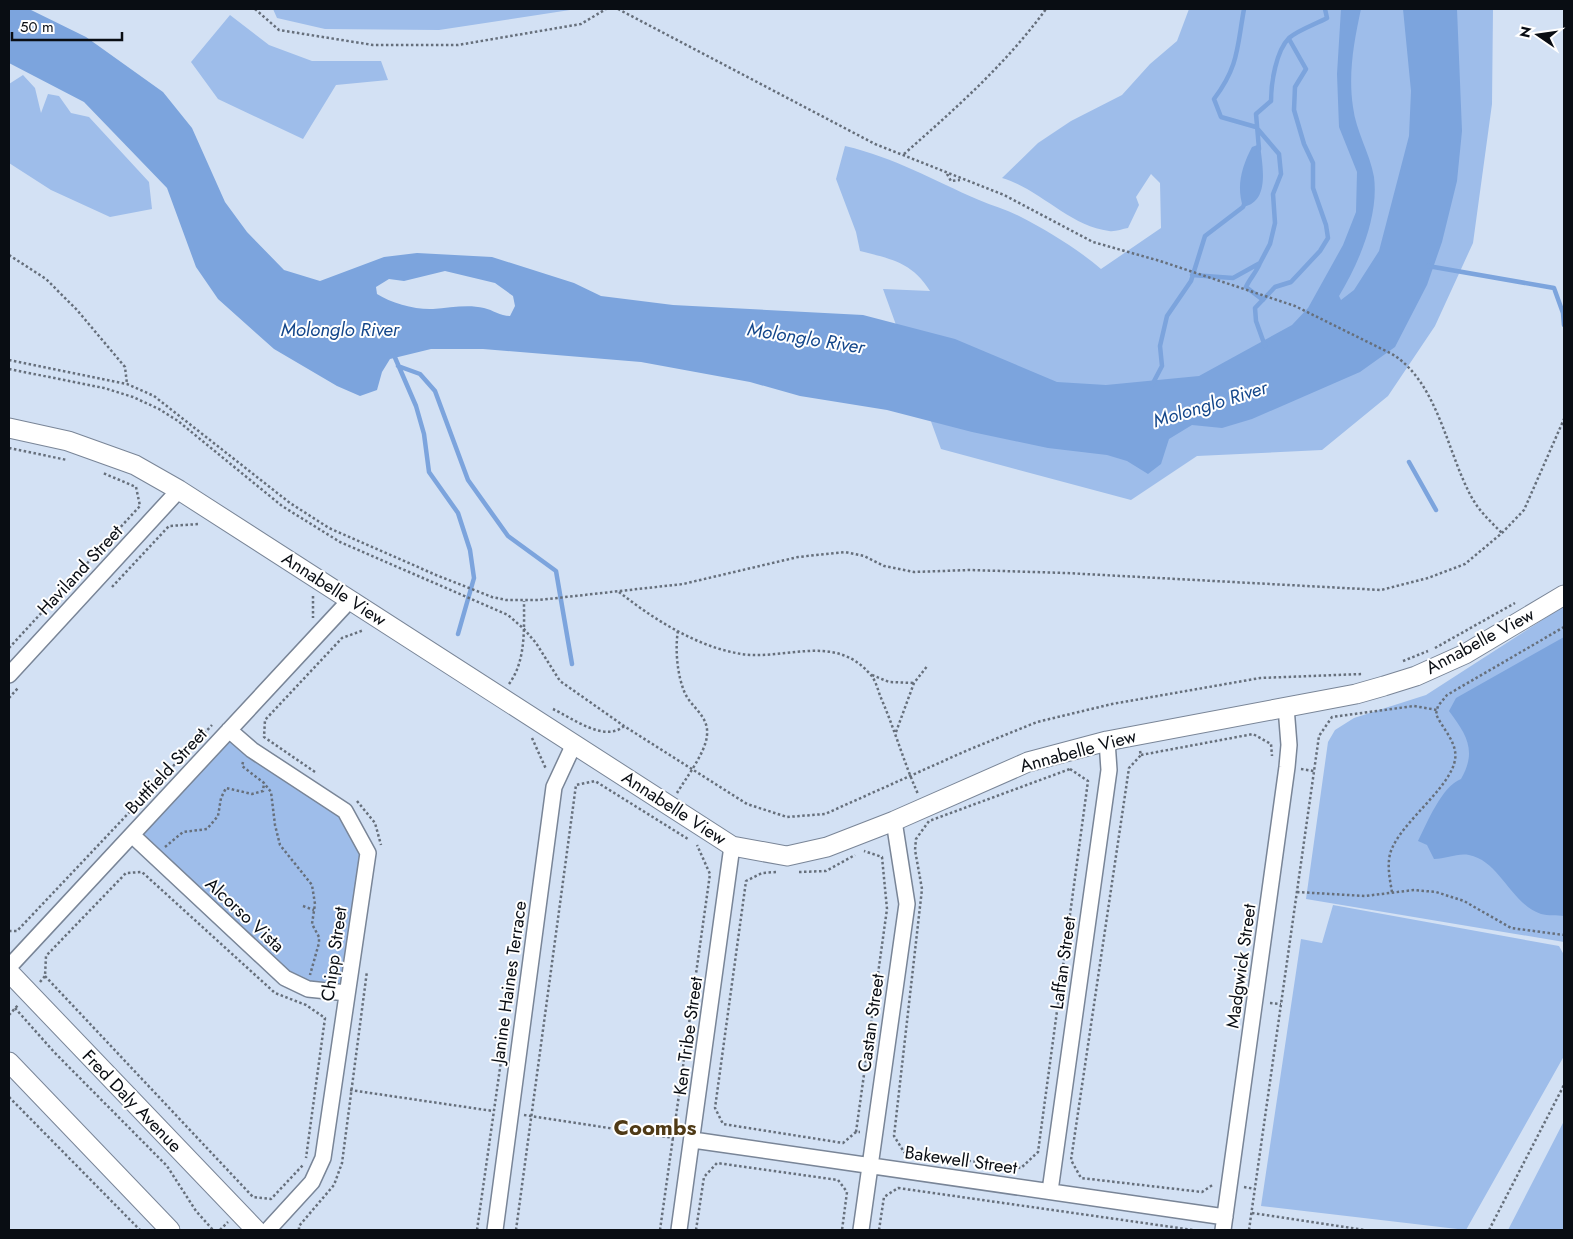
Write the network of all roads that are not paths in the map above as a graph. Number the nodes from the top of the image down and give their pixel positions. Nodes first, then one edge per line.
1 (9, 428) edge
2 (179, 490) junction
3 (1564, 595) edge
4 (350, 600) junction
5 (9, 675) edge
6 (1286, 707) junction
7 (229, 730) junction
8 (1107, 741) junction
9 (574, 744) junction
10 (894, 821) junction
11 (132, 835) junction
12 (732, 846) junction
13 (9, 967) edge
14 (9, 972) edge
15 (347, 993) junction
16 (9, 1062) edge
17 (693, 1140) junction
18 (870, 1166) junction
19 (1050, 1191) junction
20 (1224, 1223) edge
21 (170, 1230) edge
22 (256, 1230) edge
23 (268, 1230) edge
24 (495, 1230) edge
25 (679, 1230) edge
26 (861, 1230) edge

1 - 2 street, Annabelle View
2 - 4 street, Annabelle View
2 - 5 street, Haviland Street
3 - 6 street, Annabelle View
4 - 7 street, Buttfield Street
4 - 9 street, Annabelle View
6 - 8 street, Annabelle View
6 - 20 street, Madgwick Street
7 - 11 street, Buttfield Street
7 - 15 street, Chipp Street
8 - 10 street, Annabelle View
8 - 19 street, Laffan Street
9 - 12 street, Annabelle View
9 - 24 street, Janine Haines Terrace
10 - 12 street, Annabelle View
10 - 18 street, Castan Street
11 - 13 street, Buttfield Street
11 - 15 street, Alcorso Vista
12 - 17 street, Ken Tribe Street
14 - 22 street, Fred Daly Avenue
15 - 23 street, Chipp Street
16 - 21 street
17 - 18 street, Bakewell Street
17 - 25 street, Ken Tribe Street
18 - 19 street, Bakewell Street
18 - 26 street, Castan Street
19 - 20 street, Bakewell Street

